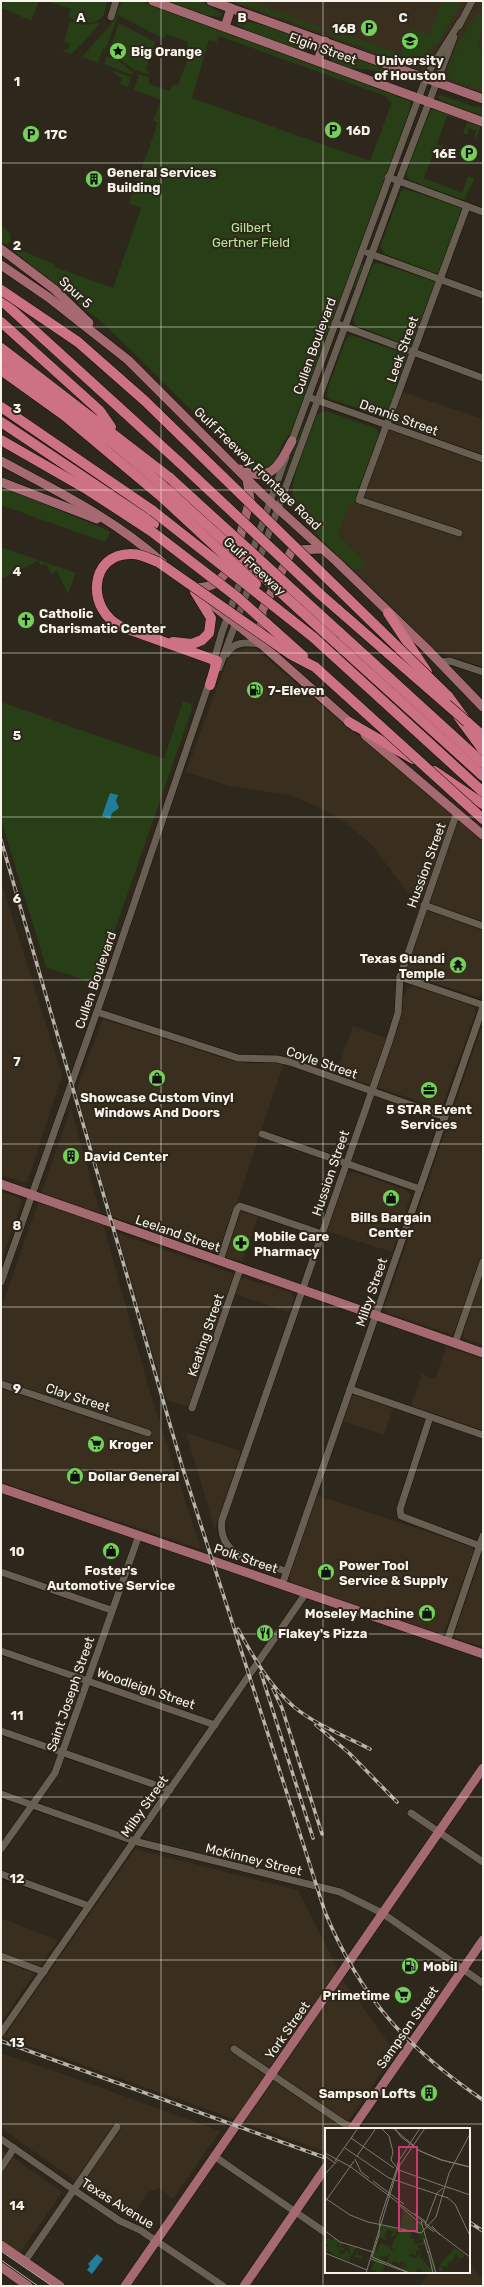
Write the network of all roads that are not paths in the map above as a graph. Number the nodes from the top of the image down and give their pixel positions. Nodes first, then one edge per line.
1 (116, 1) edge
2 (153, 1) edge
3 (211, 1) edge
4 (472, 1) edge
5 (231, 8) junction
6 (111, 17) dead end
7 (460, 22) junction
8 (225, 27) junction
9 (325, 41) junction
10 (318, 60) junction
11 (426, 78) junction
12 (436, 82) junction
13 (419, 98) junction
14 (483, 99) edge
15 (429, 102) junction
16 (483, 122) edge
17 (388, 176) junction
18 (399, 180) junction
19 (467, 206) junction
20 (483, 212) edge
21 (1, 249) edge
22 (362, 250) junction
23 (373, 254) junction
24 (1, 264) edge
25 (440, 279) junction
26 (1, 290) edge
27 (483, 295) edge
28 (1, 300) edge
29 (1, 322) edge
30 (336, 323) junction
31 (346, 327) junction
32 (1, 348) edge
33 (414, 352) junction
34 (1, 358) edge
35 (128, 360) junction
36 (1, 370) edge
37 (483, 378) edge
38 (308, 397) junction
39 (318, 401) junction
40 (1, 407) edge
41 (1, 422) edge
42 (387, 426) junction
43 (115, 434) junction
44 (1, 440) edge
45 (292, 441) junction
46 (483, 459) edge
47 (1, 461) edge
48 (235, 466) junction
49 (247, 479) junction
50 (1, 482) edge
51 (166, 495) junction
52 (270, 501) junction
53 (278, 509) junction
54 (117, 526) junction
55 (152, 528) junction
56 (459, 533) dead end
57 (322, 549) junction
58 (192, 589) junction
59 (388, 613) junction
60 (231, 621) junction
61 (313, 637) junction
62 (165, 641) junction
63 (261, 644) junction
64 (214, 660) junction
65 (440, 662) junction
66 (315, 667) junction
67 (483, 672) edge
68 (212, 683) junction
69 (483, 707) edge
70 (349, 722) junction
71 (467, 722) junction
72 (483, 736) edge
73 (483, 750) edge
74 (483, 763) edge
75 (483, 776) edge
76 (483, 792) edge
77 (483, 804) edge
78 (457, 812) junction
79 (483, 819) edge
80 (483, 835) edge
81 (424, 905) junction
82 (483, 926) edge
83 (400, 977) junction
84 (483, 1006) edge
85 (97, 1012) junction
86 (371, 1092) junction
87 (445, 1117) junction
88 (262, 1134) dead end
89 (347, 1164) junction
90 (1, 1184) edge
91 (420, 1189) junction
92 (32, 1194) junction
93 (322, 1234) junction
94 (220, 1261) junction
95 (483, 1262) edge
96 (240, 1269) junction
97 (1, 1282) edge
98 (302, 1290) junction
99 (375, 1316) junction
100 (455, 1343) junction
101 (483, 1353) edge
102 (1, 1384) edge
103 (350, 1389) junction
104 (192, 1408) dead end
105 (430, 1417) junction
106 (148, 1432) dead end
107 (483, 1435) edge
108 (1, 1488) edge
109 (139, 1535) junction
110 (483, 1536) edge
111 (481, 1547) edge
112 (1, 1572) edge
113 (286, 1572) junction
114 (282, 1585) junction
115 (306, 1593) junction
116 (111, 1610) junction
117 (447, 1642) junction
118 (1, 1651) edge
119 (483, 1654) edge
120 (88, 1681) junction
121 (215, 1725) junction
122 (1, 1731) edge
123 (62, 1753) junction
124 (483, 1768) edge
125 (170, 1790) junction
126 (1, 1794) edge
127 (31, 1805) junction
128 (411, 1813) dead end
129 (438, 1832) junction
130 (134, 1841) junction
131 (1, 1849) edge
132 (483, 1862) edge
133 (1, 1874) edge
134 (89, 1906) junction
135 (382, 1913) junction
136 (483, 1940) edge
137 (1, 1956) edge
138 (463, 1969) junction
139 (44, 1972) junction
140 (483, 1983) edge
141 (1, 2033) edge
142 (234, 2050) dead end
143 (271, 2074) junction
144 (117, 2127) dead end
145 (354, 2128) edge
146 (1, 2139) edge
147 (14, 2148) junction
148 (214, 2156) junction
149 (1, 2168) edge
150 (325, 2169) edge
151 (74, 2190) junction
152 (296, 2211) junction
153 (325, 2232) edge
154 (156, 2241) junction
155 (1, 2245) edge
156 (25, 2261) junction
157 (1, 2267) edge
158 (22, 2284) edge
159 (60, 2286) edge
160 (125, 2286) edge
161 (223, 2286) edge
162 (244, 2286) edge

1 - 6 street
2 - 8 main road, Elgin Street
3 - 5 main road, Elgin Street
4 - 7 street, Cullen Boulevard
5 - 8 main road
5 - 9 main road, Elgin Street
7 - 11 street, Cullen Boulevard
7 - 12 street, Cullen Boulevard
8 - 10 main road, Elgin Street
9 - 10 main road
9 - 11 main road, Elgin Street
10 - 13 main road, Elgin Street
11 - 12 main road, Elgin Street
11 - 13 street, Cullen Boulevard
12 - 14 main road, Elgin Street
12 - 15 street, Cullen Boulevard
13 - 15 main road, Elgin Street
13 - 17 street, Cullen Boulevard
15 - 16 main road, Elgin Street
15 - 18 street, Cullen Boulevard
17 - 18 street
17 - 22 street, Cullen Boulevard
18 - 19 street
18 - 23 street, Cullen Boulevard
19 - 20 street
19 - 25 street, Leek Street
21 - 35 main road, Spur 5
22 - 23 street
22 - 30 street, Cullen Boulevard
23 - 25 street
23 - 31 street, Cullen Boulevard
24 - 35 main road, Gulf Freeway Frontage Road
25 - 27 street
25 - 33 street, Leek Street
26 - 71 highway, bridge
28 - 71 highway, bridge
29 - 43 highway
30 - 31 street
30 - 38 street, Cullen Boulevard
31 - 33 street
31 - 39 street, Cullen Boulevard
32 - 43 highway, Gulf Freeway
33 - 37 street
33 - 42 street, Leek Street
34 - 51 highway, Gulf Freeway
35 - 48 main road, Gulf Freeway Frontage Road
36 - 51 highway, Gulf Freeway
38 - 39 street, Dennis Street
38 - 45 street, Cullen Boulevard
39 - 42 street, Dennis Street
39 - 53 street, Cullen Boulevard
40 - 61 highway, bridge
41 - 55 highway
42 - 46 street, Dennis Street
42 - 56 street, Leek Street
43 - 74 highway, Gulf Freeway, bridge
44 - 55 highway
45 - 48 main road
45 - 52 street, Cullen Boulevard
47 - 54 main road
48 - 49 main road, Gulf Freeway Frontage Road
49 - 52 main road, Gulf Freeway Frontage Road
49 - 58 main road
50 - 54 main road
51 - 61 highway, Gulf Freeway, bridge
51 - 75 highway, Gulf Freeway, bridge
52 - 53 main road, Gulf Freeway Frontage Road
52 - 60 street, Cullen Boulevard
53 - 57 main road, Gulf Freeway Frontage Road
53 - 60 street, Cullen Boulevard
54 - 58 main road
55 - 66 highway, bridge
57 - 59 main road, Gulf Freeway Frontage Road
57 - 63 main road
58 - 60 main road
58 - 62 highway
59 - 65 main road, Gulf Freeway Frontage Road
59 - 73 highway
60 - 63 main road
60 - 64 street, Cullen Boulevard
60 - 68 street, Cullen Boulevard
61 - 76 highway, Gulf Freeway
62 - 64 highway
62 - 66 highway, bridge
63 - 68 street
63 - 70 main road
64 - 68 highway
65 - 67 street
65 - 69 main road, Gulf Freeway Frontage Road
66 - 79 highway, bridge
68 - 85 street, Cullen Boulevard
70 - 77 highway
70 - 78 main road
71 - 72 highway
78 - 80 main road
78 - 81 street, Hussion Street
81 - 82 street
81 - 83 street, Hussion Street
83 - 84 street
83 - 86 street, Hussion Street
84 - 87 street, Milby Street
85 - 86 street, Coyle Street
85 - 92 street, Cullen Boulevard
86 - 87 street, Coyle Street
86 - 89 street, Hussion Street
87 - 91 street, Milby Street
88 - 89 street
89 - 91 street
89 - 93 street, Hussion Street
90 - 92 main road, Leeland Street
91 - 99 street, Milby Street
92 - 94 main road, Leeland Street
92 - 97 street, Cullen Boulevard
93 - 94 street
93 - 98 street, Hussion Street
94 - 96 main road, Leeland Street
95 - 100 street
96 - 98 main road, Leeland Street
96 - 104 street, Keating Street
98 - 99 main road, Leeland Street
98 - 113 street, Hussion Street
99 - 100 main road, Leeland Street
99 - 103 street, Milby Street
100 - 101 main road, Leeland Street
102 - 106 street, Clay Street
103 - 105 street
103 - 113 street, Milby Street
105 - 107 street
105 - 111 street
108 - 109 main road, Polk Street
109 - 114 main road, Polk Street
109 - 116 street, Saint Joseph Street
110 - 111 street
111 - 117 street
112 - 116 street
113 - 114 street, Milby Street
114 - 115 main road, Polk Street
115 - 117 main road, Polk Street
115 - 121 street, Milby Street
116 - 120 street, Saint Joseph Street
117 - 119 main road, Polk Street
118 - 120 street, Woodleigh Street
120 - 121 street, Woodleigh Street
120 - 123 street, Saint Joseph Street
121 - 125 street, Milby Street
122 - 123 street
123 - 125 street
123 - 127 street, Saint Joseph Street
124 - 129 main road, York Street
125 - 130 street, Milby Street
126 - 127 street, McKinney Street
127 - 130 street, McKinney Street
127 - 131 street, Saint Joseph Street
128 - 129 street
129 - 132 street
129 - 135 main road, York Street
130 - 134 street, Milby Street
130 - 135 street, McKinney Street
133 - 134 street
134 - 139 street, Milby Street
135 - 138 street, McKinney Street
135 - 143 main road, York Street
136 - 138 main road, Sampson Street
137 - 139 street
138 - 140 street, McKinney Street
138 - 145 main road, Sampson Street
139 - 141 street, Milby Street
142 - 143 street
143 - 145 street
143 - 148 main road, York Street
144 - 151 street
146 - 147 street, Texas Avenue
147 - 149 street
147 - 151 street, Texas Avenue
148 - 152 street
148 - 154 main road, York Street
150 - 152 main road
151 - 154 street, Texas Avenue
151 - 156 street
152 - 153 street
152 - 162 main road
154 - 160 main road, York Street
154 - 161 street, Texas Avenue
155 - 156 main road
156 - 159 main road
157 - 158 main road

